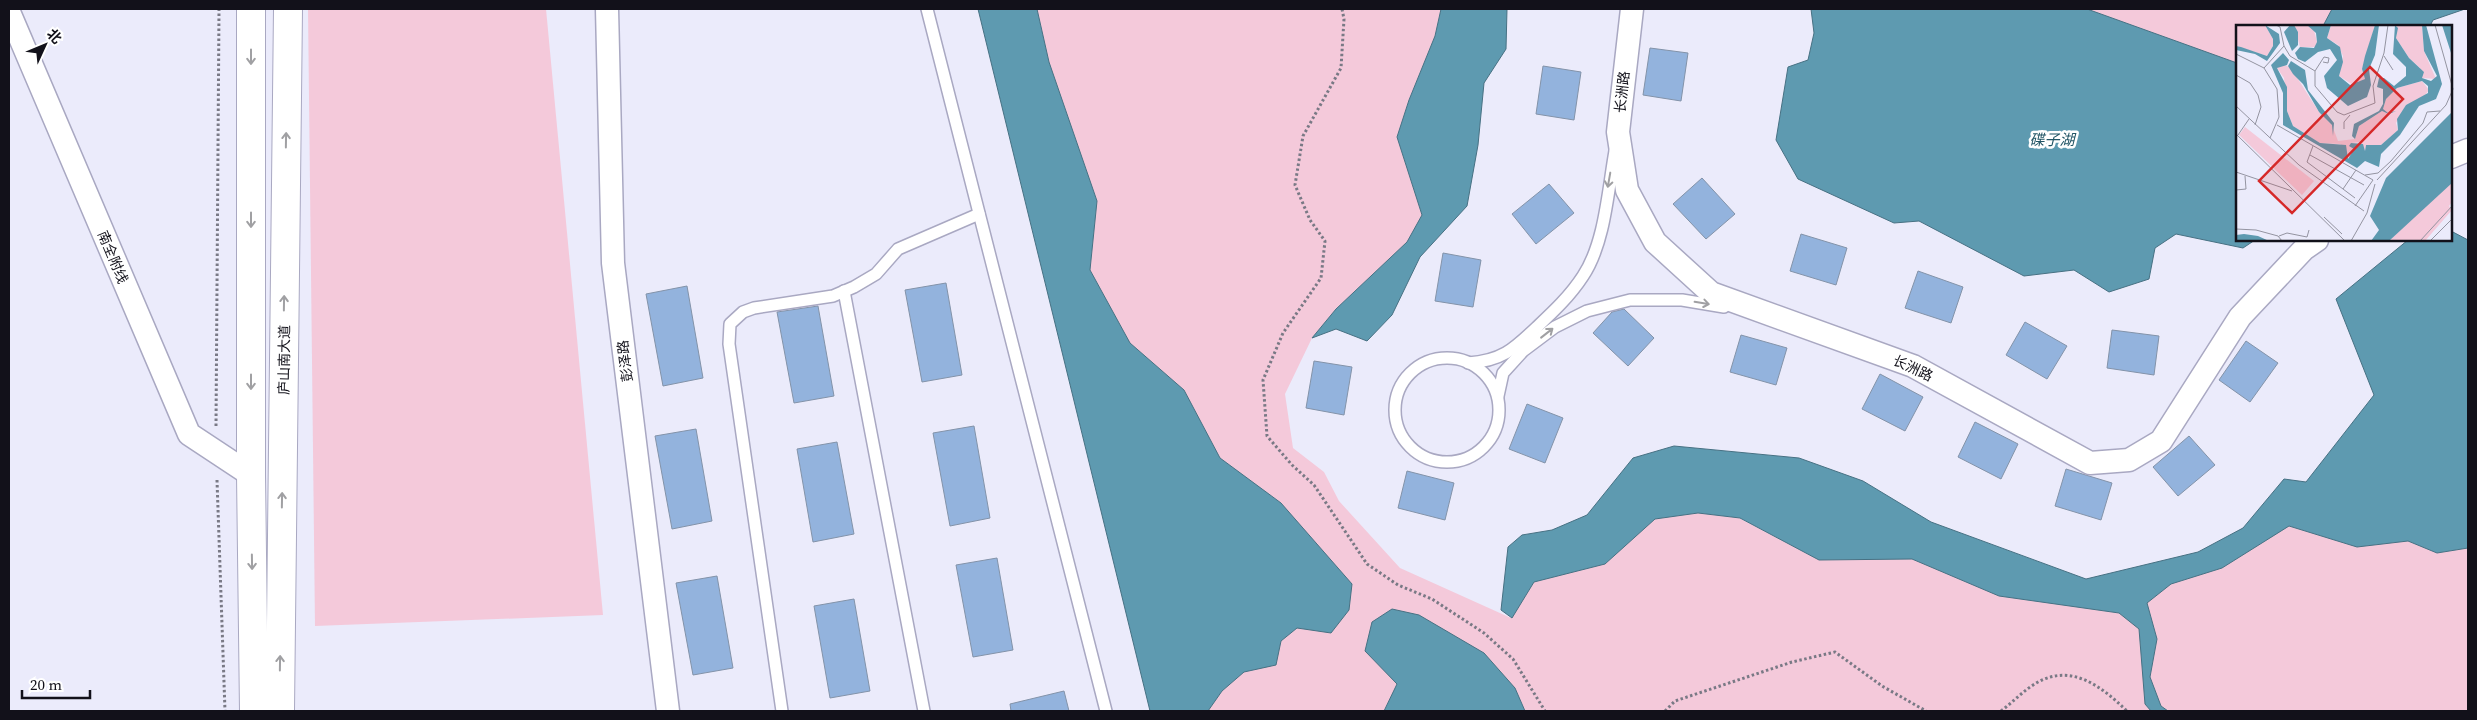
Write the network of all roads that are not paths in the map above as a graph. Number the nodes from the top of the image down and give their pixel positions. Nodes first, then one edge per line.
1 (251, 9) edge
2 (288, 9) edge
3 (607, 9) edge
4 (927, 9) edge
5 (1632, 9) edge
6 (9, 12) edge
7 (1618, 132) junction
8 (2468, 150) edge
9 (2452, 157) edge
10 (979, 214) junction
11 (2316, 241) edge
12 (844, 291) junction
13 (1769, 314) junction
14 (1468, 363) junction
15 (1498, 396) junction
16 (251, 475) junction
17 (254, 711) edge
18 (280, 711) edge
19 (668, 711) edge
20 (782, 711) edge
21 (924, 711) edge
22 (1106, 711) edge

1 -> 16 highway
18 -> 2 highway, 庐山南大道
3 - 19 street, 彭泽路
4 - 10 lane
5 - 7 street, 长洲路
6 - 16 street, 南全附线
7 - 13 street, 长洲路
7 -> 14 lane
8 - 9 street
10 - 12 lane
10 - 22 lane
11 - 13 street, 长洲路
12 - 20 lane
12 - 21 lane
15 -> 13 lane
14 - 15 lane
14 - 15 lane
16 -> 17 highway

